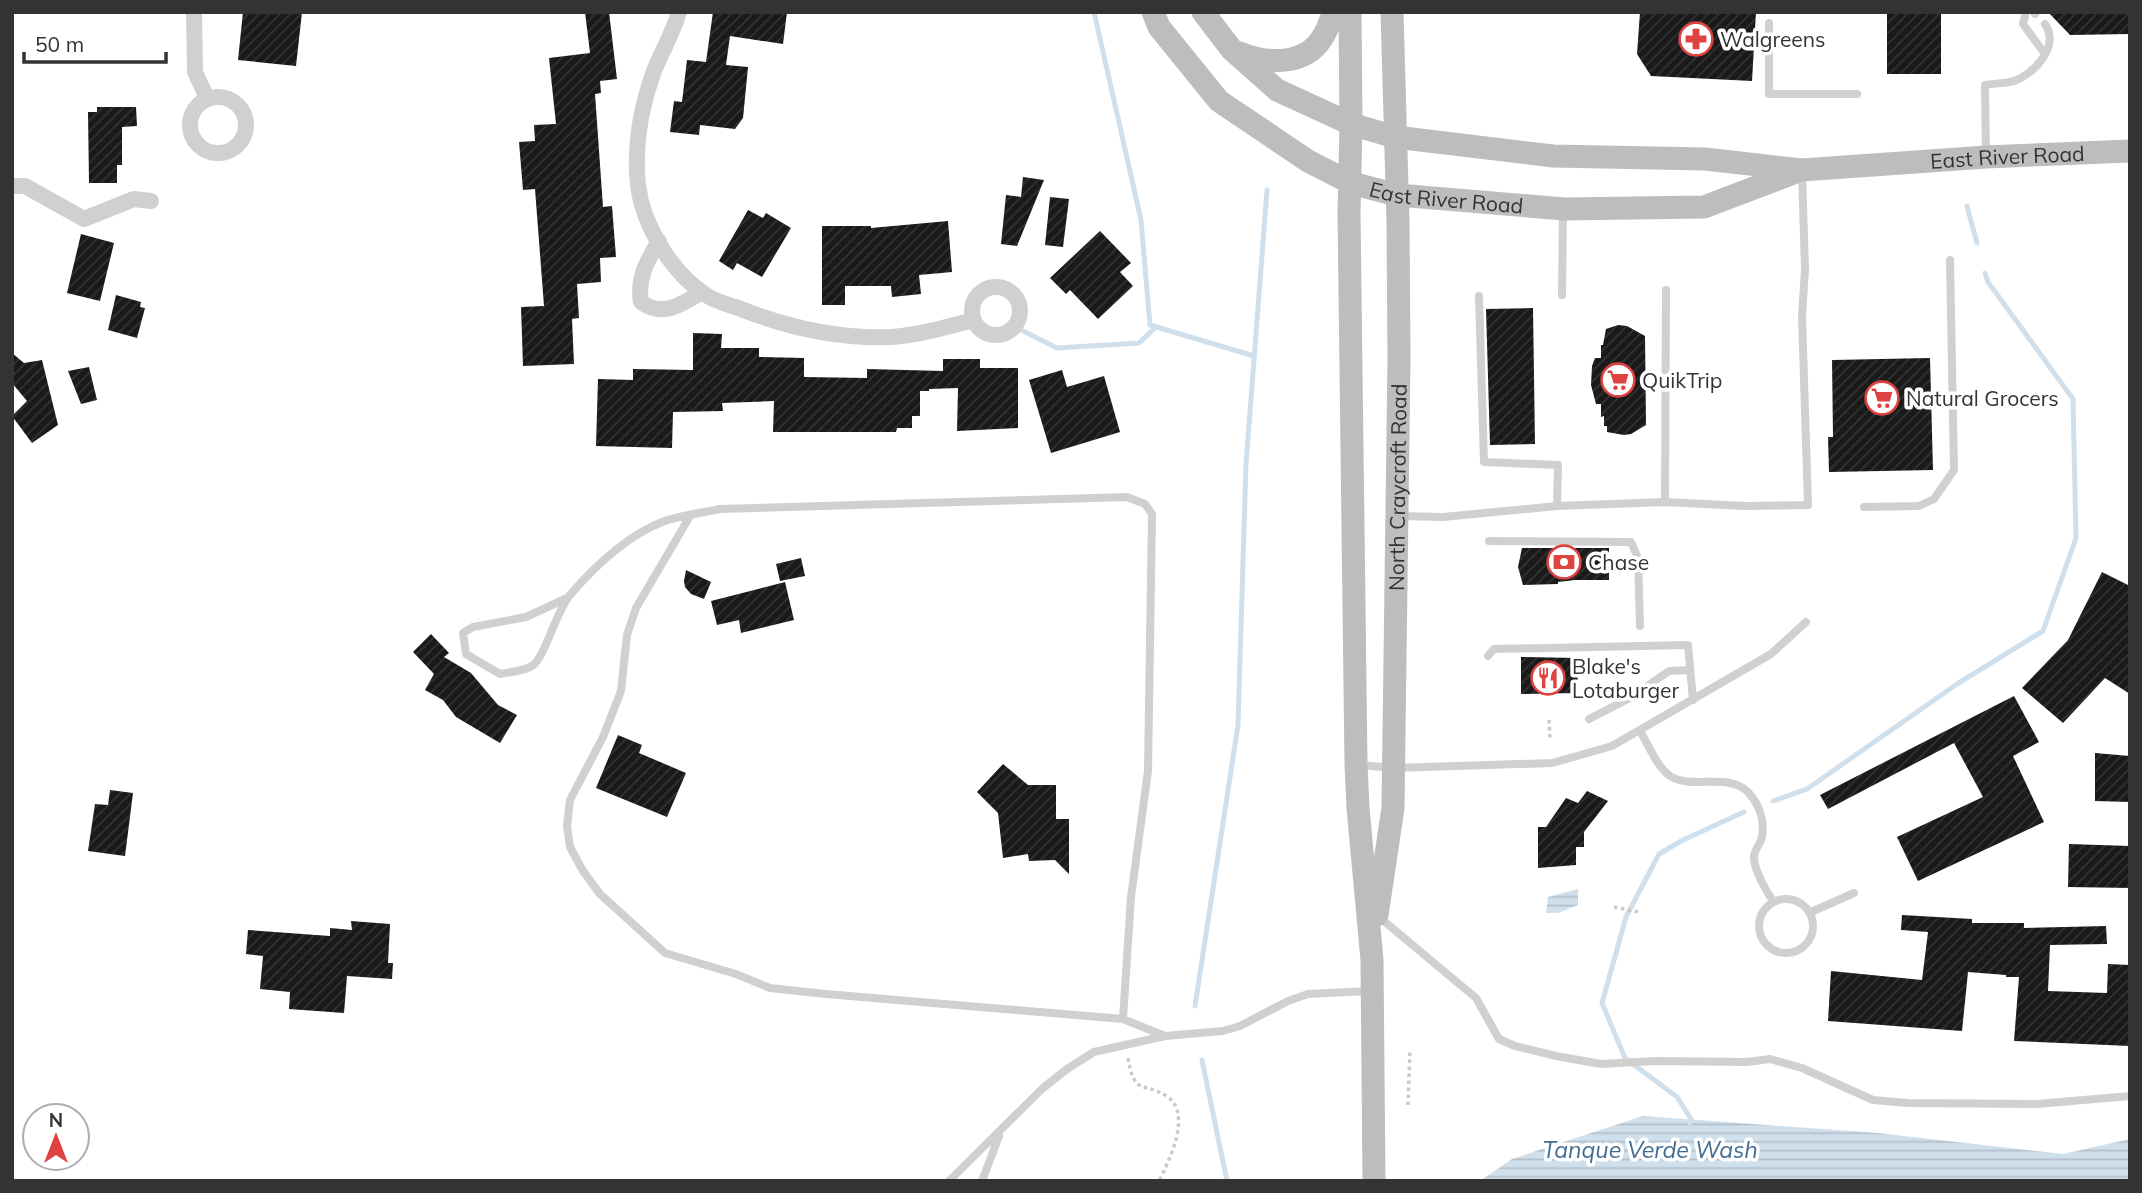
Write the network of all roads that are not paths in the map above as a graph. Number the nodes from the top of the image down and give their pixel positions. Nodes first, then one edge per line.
1 (194, 12) edge
2 (679, 12) edge
3 (1153, 12) edge
4 (1203, 12) edge
5 (1334, 12) edge
6 (1350, 12) edge
7 (1392, 12) edge
8 (2026, 12) edge
9 (1769, 23) dead end
10 (2045, 24) dead end
11 (1232, 50) junction
12 (2045, 54) junction
13 (1857, 94) dead end
14 (207, 98) dead end
15 (1351, 124) junction
16 (1395, 137) junction
17 (2130, 151) edge
18 (1986, 157) junction
19 (1802, 170) junction
20 (1351, 183) junction
21 (12, 186) edge
22 (1397, 195) junction
23 (151, 201) dead end
24 (1563, 209) junction
25 (659, 241) junction
26 (1950, 260) dead end
27 (1666, 290) dead end
28 (702, 292) junction
29 (1562, 295) dead end
30 (1479, 296) dead end
31 (974, 320) dead end
32 (1665, 502) junction
33 (1557, 506) junction
34 (1864, 507) dead end
35 (690, 516) junction
36 (1398, 516) junction
37 (1489, 541) dead end
38 (567, 598) junction
39 (1806, 622) dead end
40 (1640, 626) dead end
41 (1488, 656) dead end
42 (1690, 670) junction
43 (1693, 700) junction
44 (1589, 719) dead end
45 (1640, 731) junction
46 (1356, 764) junction
47 (1394, 768) junction
48 (1854, 893) dead end
49 (1773, 901) junction
50 (1811, 912) junction
51 (1377, 915) junction
52 (1371, 960) junction
53 (1372, 991) junction
54 (1123, 1019) junction
55 (1165, 1036) junction
56 (2130, 1096) edge
57 (1000, 1133) junction
58 (949, 1181) edge
59 (982, 1181) edge
60 (1374, 1181) edge

1 - 14 street
2 - 25 street
3 - 20 main road, East River Road
4 - 11 main road, East River Road
5 - 11 main road
6 - 15 main road, North Craycroft Road
7 - 16 main road, North Craycroft Road
8 - 12 lane
9 - 13 lane
10 - 12 lane
11 - 15 main road, East River Road
12 - 18 lane
15 - 16 main road, East River Road
15 - 20 main road, North Craycroft Road
16 - 19 main road, East River Road
16 - 22 main road, North Craycroft Road
17 - 18 main road, East River Road
18 - 19 main road, East River Road
19 - 24 main road, East River Road
19 - 32 lane
20 - 22 main road, East River Road
20 - 46 main road, North Craycroft Road
21 - 23 street
22 - 24 main road, East River Road
22 - 36 main road, North Craycroft Road
24 - 29 lane
25 - 28 street
25 - 28 street
26 - 34 lane
27 - 32 lane
28 - 31 street
30 - 33 lane
32 - 33 lane
33 - 36 lane
35 - 38 lane
35 - 54 lane
35 - 54 lane
36 - 47 main road, North Craycroft Road
37 - 40 lane
38 - 38 lane
39 - 43 lane
41 - 42 lane
42 - 43 lane
42 - 44 lane
43 - 45 lane
45 - 47 lane
45 - 49 lane
46 - 47 lane
46 - 52 main road, North Craycroft Road
47 - 51 main road, North Craycroft Road
48 - 50 lane
49 - 50 lane
49 - 50 lane
51 - 52 main road, North Craycroft Road
51 - 56 lane
52 - 53 main road, North Craycroft Road
53 - 55 lane
53 - 60 main road, North Craycroft Road
54 - 55 lane
55 - 57 lane
57 - 58 lane
57 - 59 lane

